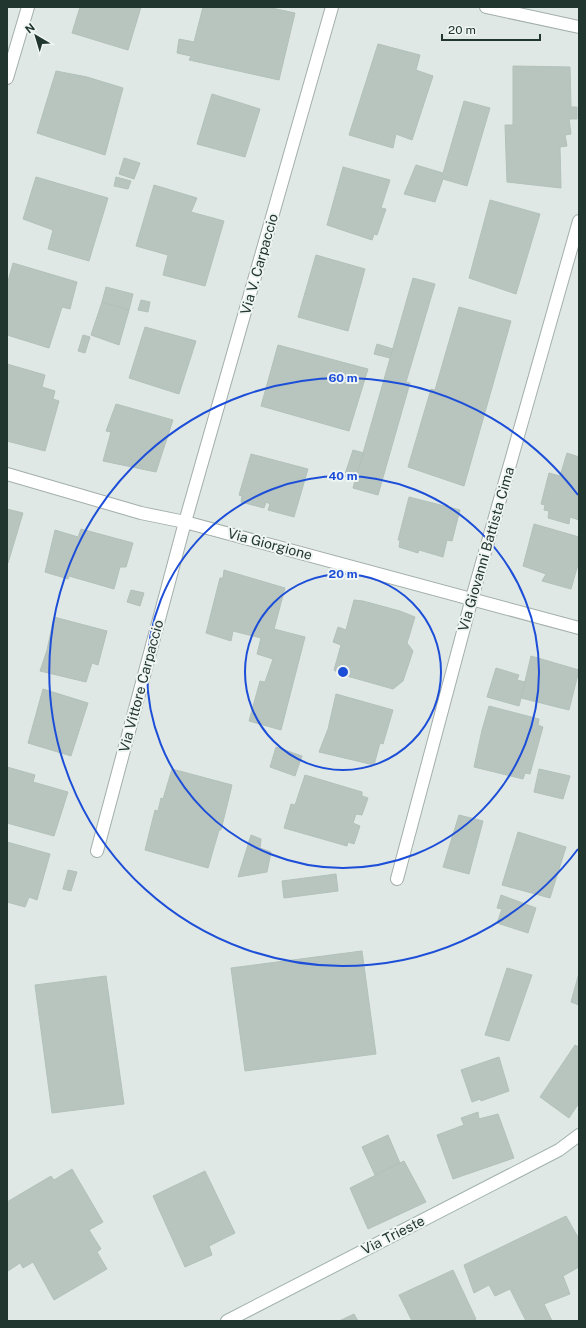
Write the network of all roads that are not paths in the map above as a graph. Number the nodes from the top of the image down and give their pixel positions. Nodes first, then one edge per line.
1 (28, 7) edge
2 (332, 7) edge
3 (486, 7) edge
4 (579, 27) edge
5 (7, 78) edge
6 (579, 221) edge
7 (7, 474) edge
8 (185, 522) junction
9 (472, 598) junction
10 (579, 628) edge
11 (97, 851) dead end
12 (397, 879) dead end
13 (579, 1135) edge
14 (226, 1321) edge

1 - 5 street
2 - 8 street, Via V. Carpaccio
3 - 4 street
6 - 9 street, Via Giovanni Battista Cima
7 - 8 street, Via Giorgione
8 - 9 street, Via Giorgione
8 - 11 street, Via Vittore Carpaccio
9 - 10 street, Via Giorgione
9 - 12 street, Via Giovanni Battista Cima
13 - 14 street, Via Trieste

